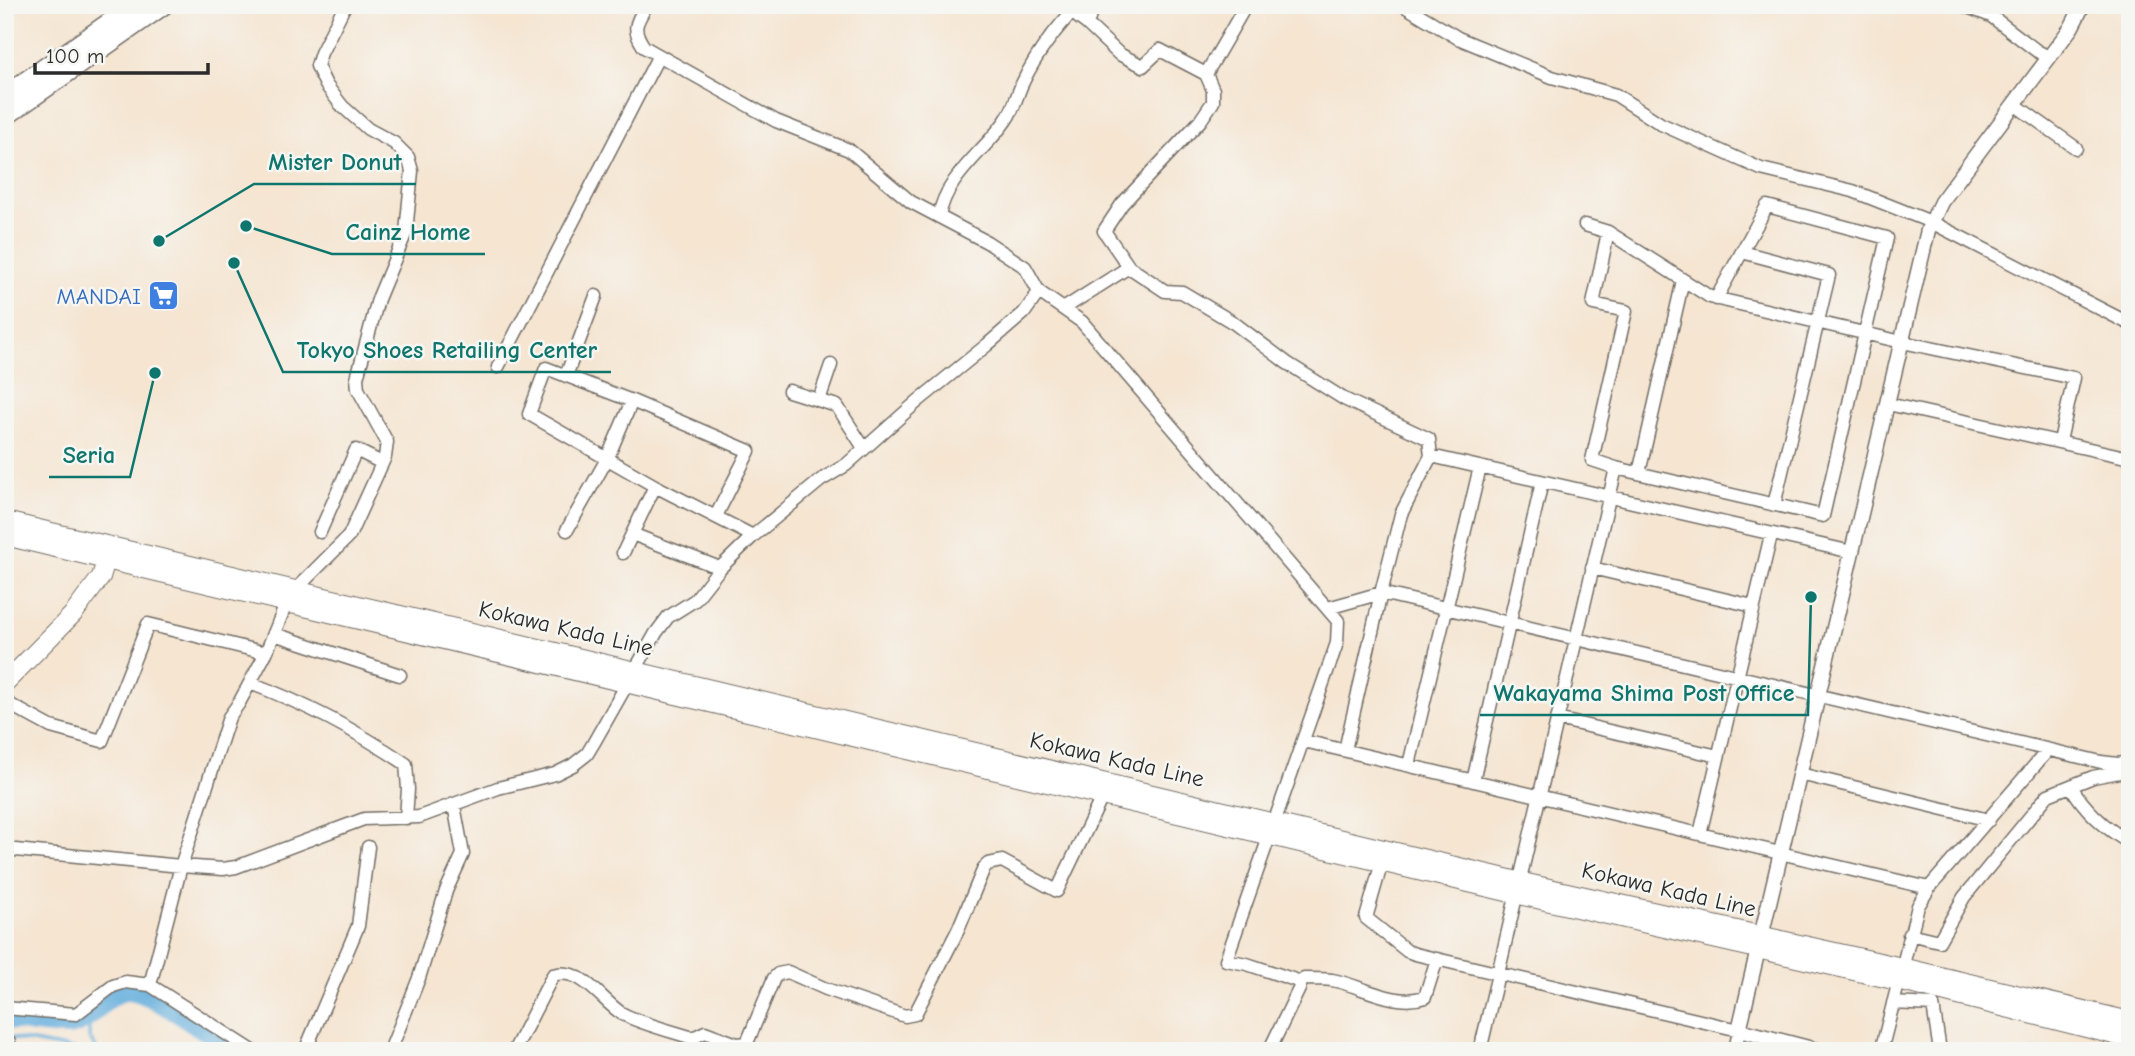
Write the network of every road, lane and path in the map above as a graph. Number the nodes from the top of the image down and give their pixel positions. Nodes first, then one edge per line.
1 (135, 5) edge
2 (163, 5) edge
3 (345, 5) edge
4 (647, 5) edge
5 (1094, 5) edge
6 (1246, 5) edge
7 (1403, 5) edge
8 (1962, 5) edge
9 (2083, 5) edge
10 (1087, 24) junction
11 (658, 57) junction
12 (2049, 57) junction
13 (1206, 74) junction
14 (5, 96) edge
15 (2014, 104) junction
16 (5, 116) edge
17 (2076, 148) dead end
18 (939, 217) junction
19 (1931, 222) junction
20 (1585, 225) dead end
21 (1608, 232) junction
22 (1742, 252) junction
23 (1129, 267) junction
24 (1684, 281) junction
25 (1039, 292) junction
26 (596, 296) dead end
27 (1716, 299) junction
28 (1063, 309) junction
29 (1817, 323) junction
30 (2130, 324) edge
31 (1865, 334) junction
32 (1902, 342) junction
33 (831, 365) dead end
34 (498, 367) dead end
35 (566, 376) junction
36 (789, 391) dead end
37 (819, 400) junction
38 (632, 401) junction
39 (1888, 404) junction
40 (2060, 441) junction
41 (864, 448) junction
42 (1431, 456) junction
43 (2130, 458) edge
44 (607, 459) junction
45 (382, 463) junction
46 (1480, 467) junction
47 (1616, 468) junction
48 (1639, 473) junction
49 (1542, 482) junction
50 (656, 486) junction
51 (1609, 498) junction
52 (1774, 505) junction
53 (716, 516) junction
54 (5, 521) edge
55 (567, 530) dead end
56 (320, 532) dead end
57 (632, 534) junction
58 (1770, 535) junction
59 (5, 536) edge
60 (753, 536) junction
61 (1852, 552) junction
62 (623, 553) dead end
63 (108, 554) junction
64 (720, 568) junction
65 (1592, 568) junction
66 (1381, 593) junction
67 (292, 596) junction
68 (1753, 606) junction
69 (1328, 608) junction
70 (1447, 609) junction
71 (1510, 624) junction
72 (274, 634) junction
73 (1575, 639) junction
74 (265, 653) junction
75 (400, 676) dead end
76 (1737, 676) junction
77 (632, 677) junction
78 (5, 683) edge
79 (250, 683) junction
80 (1819, 695) junction
81 (5, 702) edge
82 (1557, 719) junction
83 (1304, 741) junction
84 (1345, 750) junction
85 (2048, 750) junction
86 (1718, 756) junction
87 (2130, 762) edge
88 (1409, 765) junction
89 (2130, 770) edge
90 (1800, 774) junction
91 (1474, 781) junction
92 (2071, 786) junction
93 (1103, 795) junction
94 (1538, 796) junction
95 (454, 805) junction
96 (406, 818) junction
97 (1989, 820) junction
98 (1271, 828) junction
99 (1700, 834) junction
100 (2130, 843) edge
101 (368, 847) dead end
102 (5, 849) edge
103 (1782, 853) junction
104 (1382, 862) junction
105 (181, 866) junction
106 (1517, 888) junction
107 (1929, 888) junction
108 (1909, 934) junction
109 (1761, 942) junction
110 (1437, 960) junction
111 (1497, 974) junction
112 (1900, 974) junction
113 (1301, 982) junction
114 (150, 985) junction
115 (1893, 1003) junction
116 (5, 1008) edge
117 (2130, 1021) edge
118 (1739, 1030) junction
119 (2130, 1039) edge
120 (1940, 1046) edge
121 (253, 1051) edge
122 (305, 1051) edge
123 (390, 1051) edge
124 (514, 1051) edge
125 (1269, 1051) edge
126 (1480, 1051) edge
127 (1735, 1051) edge
128 (1820, 1051) edge
129 (1881, 1051) edge

1 - 14 highway
2 - 16 highway
3 - 45 street
4 - 11 street
5 - 10 street
6 - 13 street
7 - 19 street
8 - 12 street
9 - 12 street
10 - 13 street
10 - 18 street
11 - 18 street
11 - 34 street
12 - 15 street
13 - 23 street
15 - 17 street
15 - 19 street
18 - 25 street
19 - 30 street
19 - 32 street
20 - 21 street
21 - 24 street
21 - 47 street
22 - 27 street
22 - 29 street
22 - 31 street
23 - 28 street
23 - 42 street
24 - 27 street
24 - 48 street
25 - 28 street
25 - 41 street
26 - 35 street
27 - 29 street
28 - 69 street
29 - 31 street
29 - 52 street
31 - 32 street
31 - 52 street
32 - 39 street
32 - 40 street
33 - 37 street
35 - 38 street
35 - 44 street
36 - 37 street
37 - 41 street
38 - 44 street
38 - 53 street
39 - 40 street
39 - 61 street
40 - 43 street
41 - 60 street
42 - 46 street
42 - 66 street
44 - 50 street
44 - 55 street
45 - 56 street
45 - 67 street
46 - 49 street
46 - 70 street
47 - 48 street
47 - 51 street
48 - 52 street
49 - 51 street
49 - 71 street
50 - 53 street
50 - 57 street
51 - 58 street
51 - 65 street
53 - 60 street
54 - 63 main road
57 - 62 street
57 - 64 street
58 - 61 street
58 - 68 street
59 - 63 main road
60 - 64 street
61 - 80 street
63 - 67 main road, Kokawa Kada Line
63 - 78 main road
64 - 77 street
65 - 68 street
65 - 73 street
66 - 69 street
66 - 70 street
66 - 84 street
67 - 72 street
67 - 77 main road, Kokawa Kada Line
68 - 76 street
69 - 83 street
70 - 71 street
70 - 88 street
71 - 73 street
71 - 91 street
72 - 74 street
72 - 75 street
73 - 76 street
73 - 82 street
74 - 79 street
74 - 81 street
76 - 80 street
76 - 86 street
77 - 93 main road, Kokawa Kada Line
77 - 95 street
77 - 98 main road, Kokawa Kada Line
79 - 96 street
79 - 105 street
80 - 85 street
80 - 90 street
82 - 86 street
82 - 94 street
83 - 84 street
83 - 98 street
84 - 88 street
85 - 87 street
85 - 97 street
86 - 99 street
88 - 91 street
89 - 92 street
90 - 97 street
90 - 103 street
91 - 94 street
92 - 100 street
92 - 108 street
93 - 98 main road, Kokawa Kada Line
93 - 124 street
94 - 99 street
94 - 106 street
95 - 96 street
95 - 123 street
96 - 105 street
97 - 107 street
98 - 104 main road, Kokawa Kada Line
98 - 106 main road, Kokawa Kada Line
98 - 113 street
99 - 103 street
101 - 122 street
102 - 105 street
103 - 107 street
103 - 109 street
104 - 106 main road, Kokawa Kada Line
104 - 110 street
105 - 114 street
106 - 109 main road, Kokawa Kada Line
106 - 111 street
107 - 108 street
108 - 112 street
109 - 112 main road, Kokawa Kada Line
109 - 118 street
110 - 111 street
110 - 113 street
111 - 118 street
111 - 126 street
112 - 115 street
112 - 117 main road, Kokawa Kada Line
112 - 119 main road, Kokawa Kada Line
113 - 125 street
114 - 116 street
114 - 121 street
115 - 120 street
115 - 129 street
118 - 127 street
118 - 128 street

